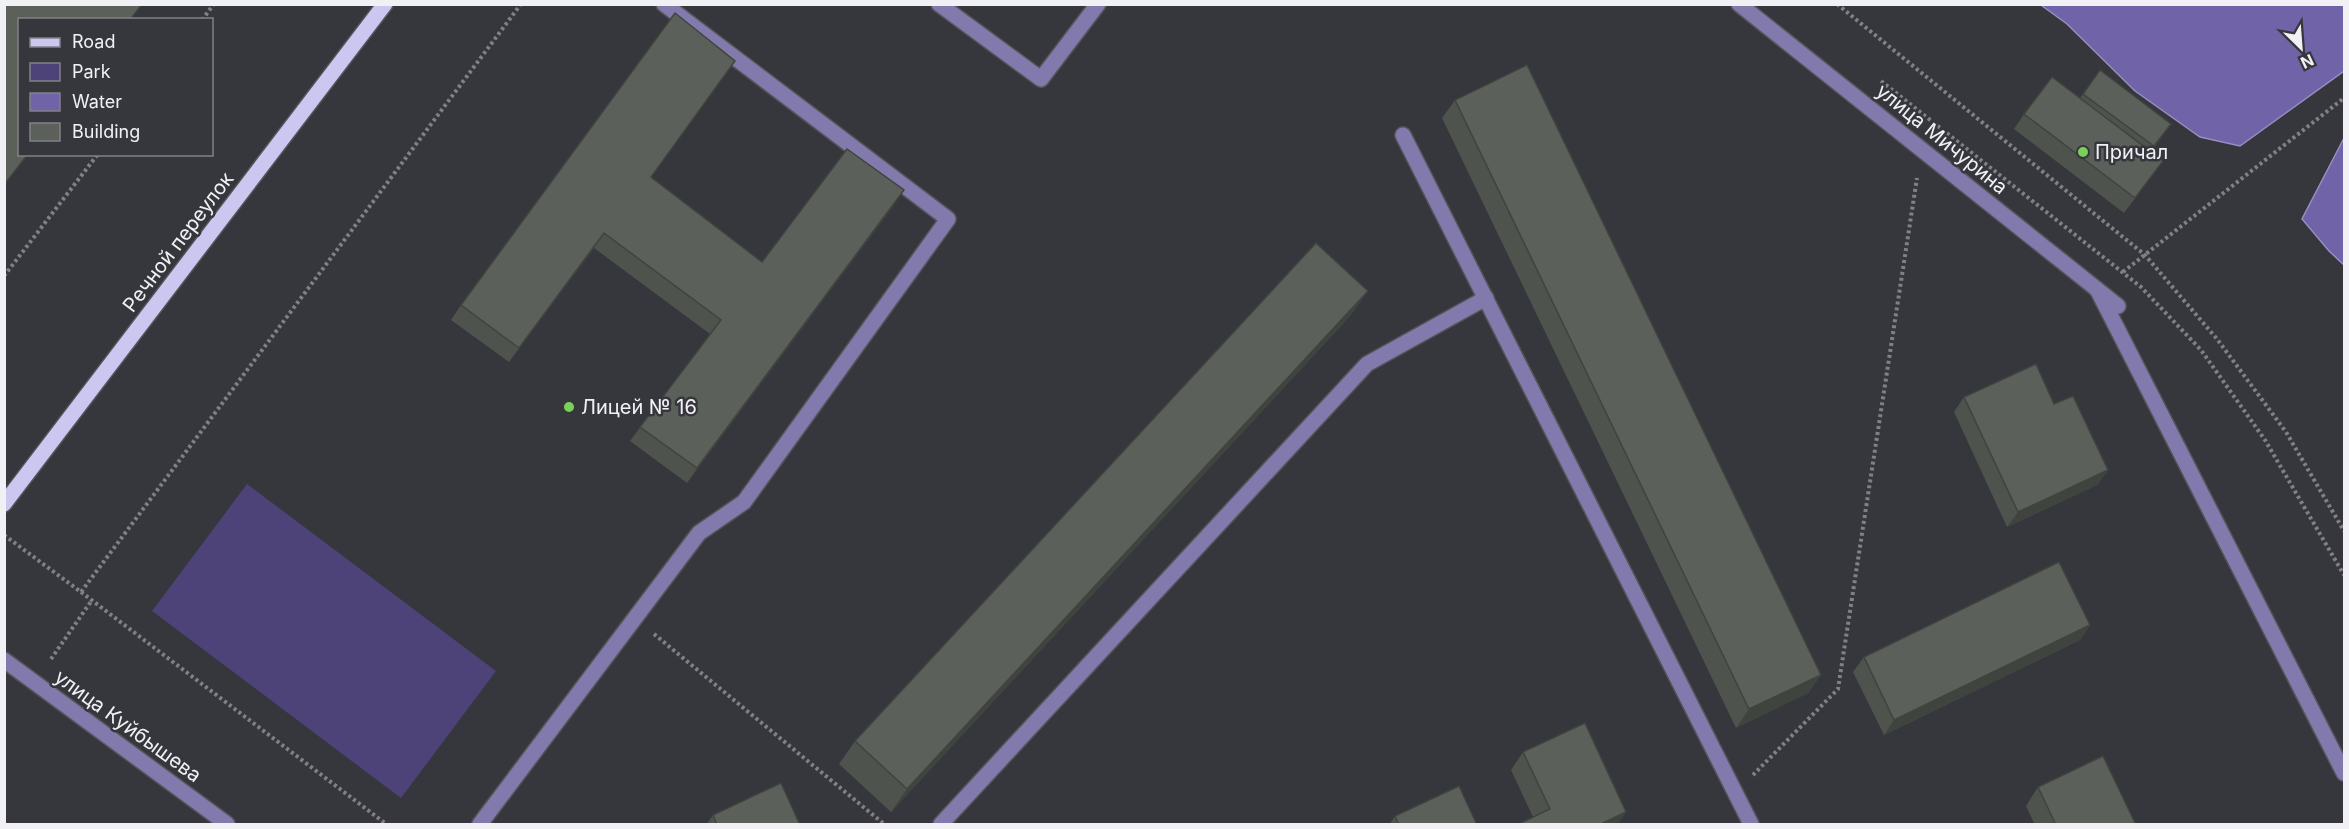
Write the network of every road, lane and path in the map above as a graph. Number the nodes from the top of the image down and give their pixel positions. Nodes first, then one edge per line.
1 (213, 4) edge
2 (385, 4) edge
3 (522, 4) edge
4 (664, 4) edge
5 (939, 4) edge
6 (1098, 4) edge
7 (1739, 4) edge
8 (1837, 4) edge
9 (203, 18) edge
10 (2344, 98) edge
11 (1403, 135) dead end
12 (1921, 150) junction
13 (96, 156) edge
14 (2145, 255) junction
15 (4, 276) edge
16 (2098, 291) junction
17 (1486, 298) junction
18 (2118, 306) dead end
19 (4, 504) edge
20 (2344, 531) edge
21 (4, 535) edge
22 (81, 592) junction
23 (92, 600) junction
24 (635, 618) junction
25 (51, 659) dead end
26 (4, 660) edge
27 (2344, 772) edge
28 (1735, 792) junction
29 (227, 825) edge
30 (386, 825) edge
31 (480, 825) edge
32 (884, 825) edge
33 (941, 825) edge
34 (1751, 825) edge

1 - 9 path
2 - 19 main road, Речной переулок
3 - 22 path
4 - 24 street
5 - 6 street
7 - 12 street, улица Мичурина
8 - 14 path
10 - 14 path
11 - 17 street
12 - 16 street, улица Мичурина
12 - 28 path
13 - 15 path
14 - 16 path
14 - 20 path
16 - 18 street, улица Мичурина
16 - 27 street
17 - 28 street
17 - 33 street
21 - 22 path
22 - 23 path
23 - 25 path
23 - 30 path
24 - 31 street
24 - 32 path
26 - 29 street, улица Куйбышева
28 - 34 street

